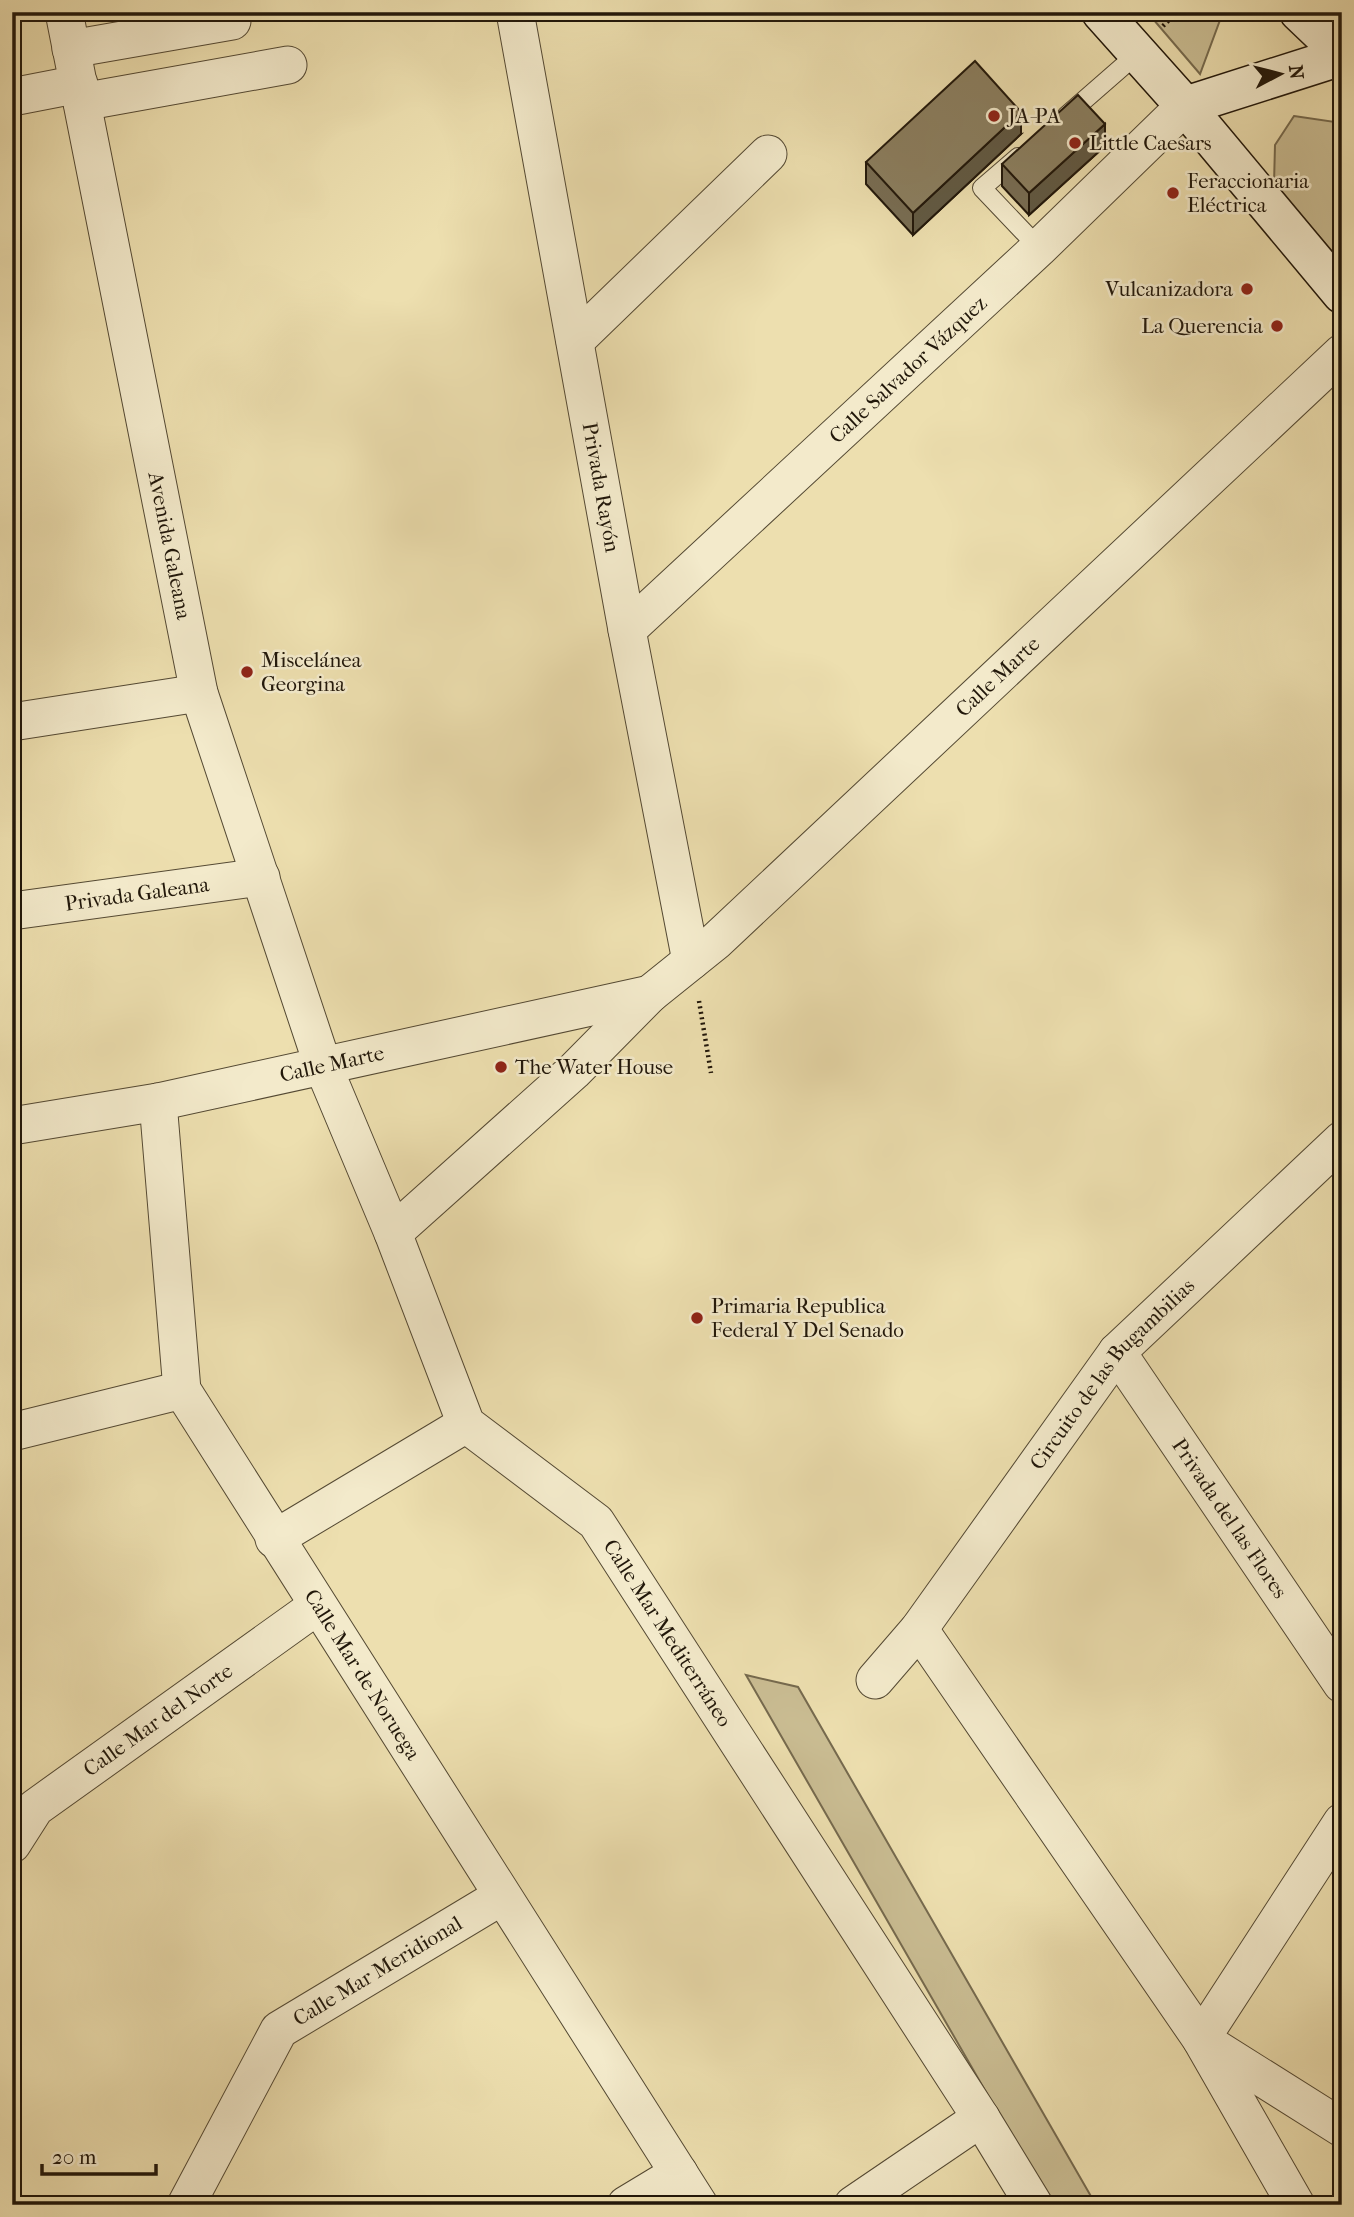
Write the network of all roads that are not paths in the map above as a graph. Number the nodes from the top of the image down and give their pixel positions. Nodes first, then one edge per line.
1 (64, 12) edge
2 (515, 12) edge
3 (1101, 12) edge
4 (1299, 12) edge
5 (232, 21) dead end
6 (71, 49) junction
7 (1137, 54) junction
8 (1342, 54) edge
9 (288, 65) dead end
10 (80, 93) junction
11 (12, 97) edge
12 (1185, 106) junction
13 (1055, 126) edge
14 (1034, 144) edge
15 (768, 154) dead end
16 (1040, 248) junction
17 (1342, 295) edge
18 (575, 341) junction
19 (1342, 354) edge
20 (626, 630) junction
21 (199, 693) junction
22 (12, 722) edge
23 (261, 877) junction
24 (12, 911) edge
25 (673, 976) junction
26 (323, 1066) junction
27 (158, 1102) junction
28 (12, 1126) edge
29 (1340, 1147) edge
30 (393, 1233) junction
31 (1117, 1352) junction
32 (182, 1390) junction
33 (466, 1424) junction
34 (12, 1432) edge
35 (275, 1539) junction
36 (317, 1606) junction
37 (919, 1629) junction
38 (874, 1680) dead end
39 (1342, 1685) edge
40 (1342, 1822) edge
41 (12, 1844) edge
42 (502, 1896) junction
43 (1201, 2039) junction
44 (981, 2118) junction
45 (1342, 2129) edge
46 (679, 2173) junction
47 (186, 2205) edge
48 (626, 2205) edge
49 (699, 2205) edge
50 (853, 2205) edge
51 (1034, 2205) edge
52 (1296, 2205) edge

1 - 6 street, Avenida Galeana
2 - 18 street, Privada Rayón
3 - 7 main road
4 - 8 main road
5 - 6 street
6 - 10 street, Avenida Galeana
7 - 12 main road
7 - 13 lane
8 - 12 main road
9 - 10 street
10 - 11 street
10 - 21 street, Avenida Galeana
12 - 16 street, Calle Salvador Vázquez
12 - 17 main road
14 - 16 lane
15 - 18 street
16 - 20 street, Calle Salvador Vázquez
18 - 20 street, Privada Rayón
19 - 25 street, Calle Marte
20 - 25 street, Privada Rayón
21 - 22 street
21 - 23 street, Avenida Galeana
23 - 24 street, Privada Galeana
23 - 26 street, Avenida Galeana
25 - 26 street, Calle Marte
25 - 30 street, Calle Marte
26 - 27 street, Calle Marte
26 - 30 street
27 - 28 street, Calle Marte
27 - 32 street, Calle Mar de Noruega
29 - 31 street, Circuito de las Bugambilias
30 - 33 street
31 - 37 street, Circuito de las Bugambilias
31 - 39 street, Privada del las Flores
32 - 34 street
32 - 35 street, Calle Mar de Noruega
33 - 35 street
33 - 44 street, Calle Mar Mediterráneo
35 - 36 street, Calle Mar de Noruega
36 - 41 street, Calle Mar del Norte
36 - 42 street, Calle Mar de Noruega
37 - 38 street, Circuito de las Bugambilias
37 - 43 street
40 - 43 street
42 - 46 street, Calle Mar de Noruega
42 - 47 street, Calle Mar Meridional
43 - 45 street
43 - 52 street
44 - 50 street
44 - 51 street, Calle Mar Mediterráneo
46 - 48 street
46 - 49 street, Calle Mar de Noruega

